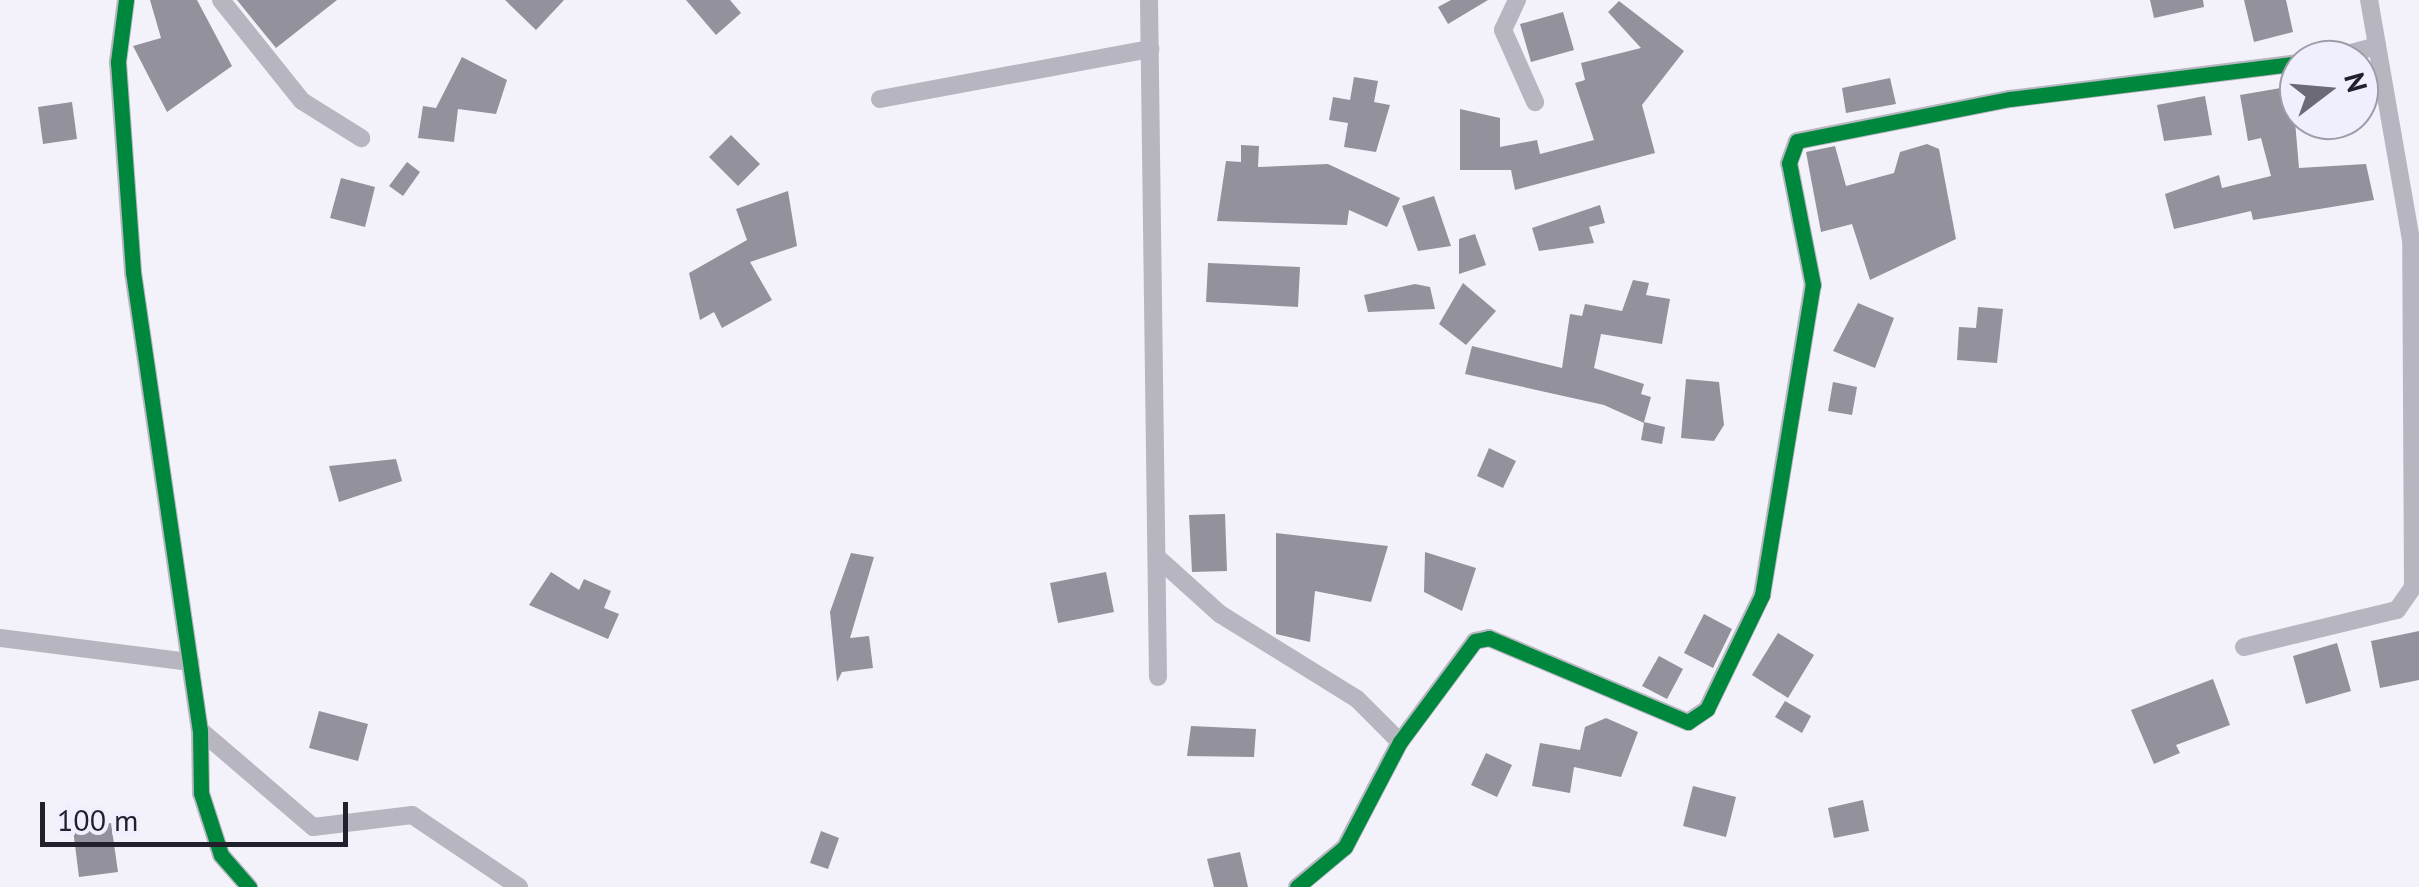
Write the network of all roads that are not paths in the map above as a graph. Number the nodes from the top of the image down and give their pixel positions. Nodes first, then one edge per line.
1 (126, 0) edge
2 (221, 0) edge
3 (1149, 0) edge
4 (1517, 0) edge
5 (2369, 0) edge
6 (2376, 40) edge
7 (1150, 49) junction
8 (2379, 56) edge
9 (2279, 66) edge
10 (880, 99) dead end
11 (1535, 102) dead end
12 (361, 138) dead end
13 (2415, 240) edge
14 (1160, 560) junction
15 (0, 638) edge
16 (2244, 647) dead end
17 (190, 662) junction
18 (1158, 678) dead end
19 (200, 730) junction
20 (1400, 742) junction
21 (221, 855) junction
22 (227, 887) edge
23 (250, 887) edge
24 (519, 887) edge
25 (1297, 887) edge

1 - 17 street
2 - 12 street
3 - 7 street
4 - 11 street
5 - 6 street
7 - 10 street
7 - 14 street
8 - 13 street
9 - 20 street
13 - 16 street
14 - 18 street
14 - 20 street
15 - 17 street
17 - 19 street
19 - 21 street
19 - 24 street
20 - 25 street
21 - 22 street
21 - 23 street

